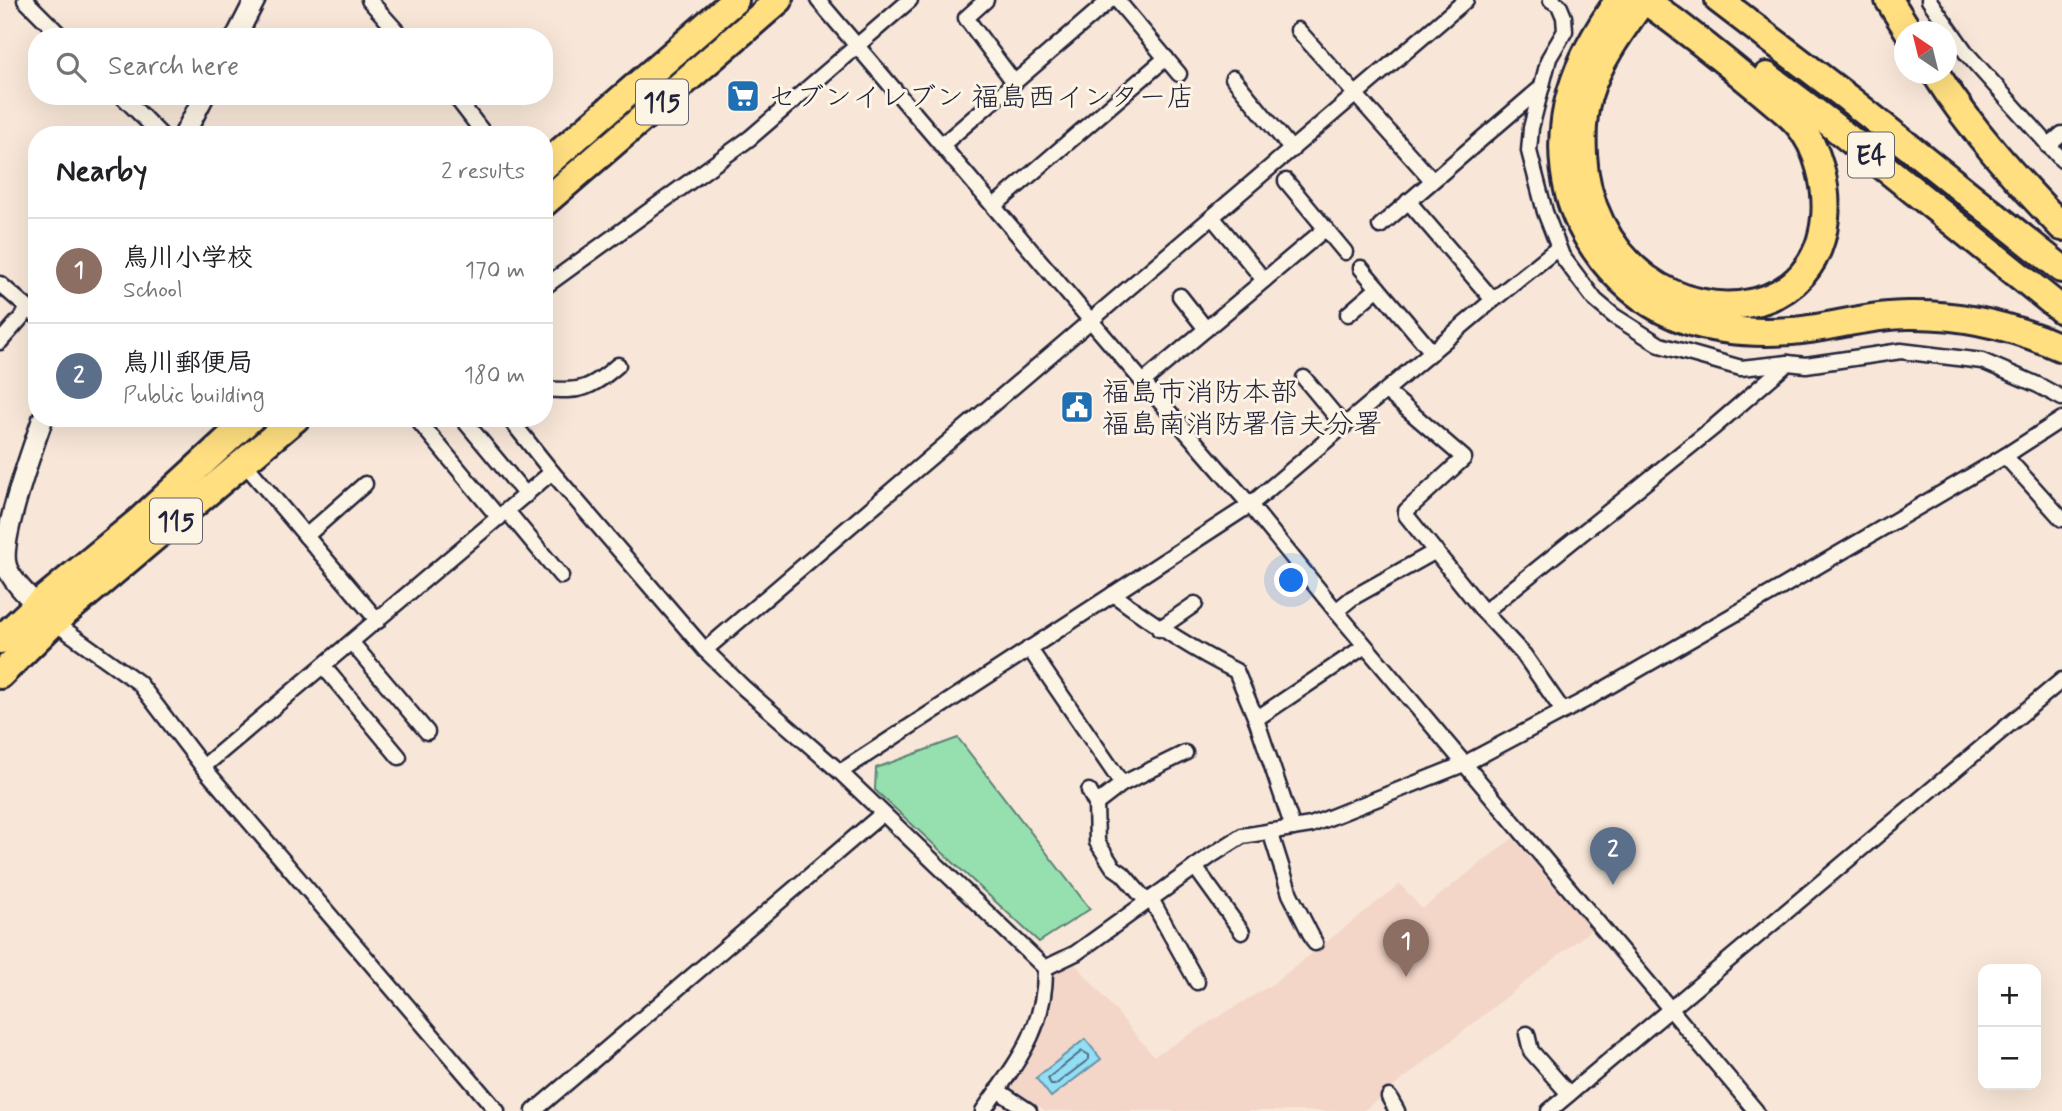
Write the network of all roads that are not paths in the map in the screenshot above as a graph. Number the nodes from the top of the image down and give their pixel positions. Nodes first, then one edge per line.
1 (25, 0) edge
2 (255, 0) edge
3 (369, 0) edge
4 (735, 0) edge
5 (779, 0) edge
6 (818, 0) edge
7 (910, 0) edge
8 (986, 0) edge
9 (1110, 0) edge
10 (1117, 0) edge
11 (1466, 0) edge
12 (1551, 0) edge
13 (1619, 0) edge
14 (1644, 0) edge
15 (1719, 0) edge
16 (1889, 0) edge
17 (1929, 0) edge
18 (1672, 8) edge
19 (1902, 21) edge
20 (53, 28) edge
21 (241, 28) edge
22 (394, 28) edge
23 (1298, 30) dead end
24 (857, 45) junction
25 (1166, 58) junction
26 (1179, 74) dead end
27 (1233, 78) dead end
28 (1014, 82) junction
29 (1942, 84) edge
30 (1542, 87) junction
31 (1355, 96) junction
32 (131, 105) edge
33 (199, 105) edge
34 (462, 105) edge
35 (152, 126) edge
36 (189, 126) edge
37 (478, 126) edge
38 (2062, 134) edge
39 (942, 145) junction
40 (2048, 146) junction
41 (1292, 150) junction
42 (553, 158) edge
43 (2062, 160) edge
44 (1432, 180) junction
45 (1286, 181) dead end
46 (553, 195) edge
47 (1408, 201) junction
48 (994, 206) junction
49 (1213, 218) junction
50 (1380, 226) dead end
51 (2062, 227) edge
52 (1325, 229) junction
53 (1558, 248) junction
54 (1345, 253) dead end
55 (1361, 268) dead end
56 (2062, 270) edge
57 (553, 280) edge
58 (1265, 280) junction
59 (0, 284) edge
60 (1378, 288) junction
61 (1180, 296) dead end
62 (1493, 300) junction
63 (28, 309) edge
64 (2062, 310) edge
65 (1348, 314) dead end
66 (28, 317) edge
67 (1091, 321) junction
68 (1206, 329) junction
69 (0, 342) edge
70 (2062, 348) edge
71 (1432, 352) junction
72 (1788, 363) junction
73 (618, 365) dead end
74 (1304, 378) dead end
75 (1143, 382) junction
76 (553, 390) edge
77 (1386, 391) junction
78 (2062, 398) edge
79 (2062, 419) edge
80 (1344, 426) junction
81 (40, 427) edge
82 (241, 427) edge
83 (286, 427) edge
84 (424, 427) edge
85 (469, 427) edge
86 (516, 427) edge
87 (2004, 456) junction
88 (244, 464) junction
89 (552, 472) junction
90 (365, 484) dead end
91 (526, 495) junction
92 (1250, 505) junction
93 (503, 514) junction
94 (2062, 519) edge
95 (306, 536) junction
96 (1436, 551) junction
97 (4, 573) edge
98 (561, 576) dead end
99 (1113, 594) junction
100 (1195, 604) dead end
101 (1336, 611) junction
102 (1484, 612) junction
103 (46, 614) junction
104 (378, 621) junction
105 (1160, 629) junction
106 (0, 640) edge
107 (352, 643) junction
108 (1365, 646) junction
109 (1029, 648) junction
110 (705, 650) junction
111 (324, 667) junction
112 (0, 676) edge
113 (2062, 680) edge
114 (1563, 712) junction
115 (1256, 719) junction
116 (427, 732) dead end
117 (1185, 753) dead end
118 (399, 757) dead end
119 (1464, 764) junction
120 (203, 767) junction
121 (840, 772) junction
122 (1122, 785) junction
123 (882, 814) junction
124 (1293, 828) junction
125 (1270, 831) junction
126 (1195, 867) junction
127 (1149, 900) junction
128 (1242, 932) dead end
129 (1315, 943) dead end
130 (1045, 968) junction
131 (1197, 982) dead end
132 (1670, 1009) junction
133 (1527, 1034) dead end
134 (997, 1090) junction
135 (1569, 1094) junction
136 (1389, 1097) dead end
137 (497, 1111) edge
138 (534, 1111) edge
139 (982, 1111) edge
140 (1029, 1111) edge
141 (1397, 1111) edge
142 (1549, 1111) edge
143 (1756, 1111) edge

1 - 20 street
2 - 21 street
3 - 22 street
4 - 42 highway, 115
5 - 46 highway, 115
6 - 24 street
7 - 24 street
8 - 28 street
9 - 28 street
10 - 25 street
11 - 31 street
12 - 30 street
13 - 70 highway
14 - 18 highway
14 - 18 highway
15 - 56 highway, E4
16 - 19 highway
17 - 40 street
18 - 64 highway, E4
23 - 31 street
24 - 39 street
24 - 57 street
25 - 26 street
25 - 48 street
27 - 41 street
28 - 39 street
29 - 51 highway
30 - 44 street
30 - 53 street
31 - 41 street
31 - 44 street
32 - 35 street
33 - 36 street
34 - 37 street
38 - 40 street
39 - 48 street
40 - 43 street
41 - 49 street
44 - 47 street
45 - 52 street
47 - 50 street
47 - 62 street
48 - 67 street
49 - 58 street
49 - 67 street
52 - 54 street
52 - 58 street
53 - 62 street
53 - 72 street
55 - 60 street
58 - 68 street
59 - 63 street
60 - 65 street
60 - 71 street
61 - 68 street
62 - 71 street
66 - 69 street
67 - 75 street
67 - 110 street
68 - 75 street
71 - 77 street
72 - 78 street
72 - 102 street
73 - 76 street
74 - 80 street
75 - 92 street
77 - 80 street
77 - 96 street
79 - 87 street
80 - 92 street
81 - 97 street
82 - 103 highway, 115
83 - 88 highway, 115
84 - 93 street
85 - 91 street
86 - 89 street
87 - 94 street
87 - 114 street
88 - 95 street
88 - 103 highway, 115
89 - 91 street
89 - 110 street
90 - 95 street
91 - 93 street
92 - 99 street
92 - 101 street
93 - 98 street
93 - 104 street
95 - 104 street
96 - 101 street
96 - 102 street
97 - 103 street
99 - 105 street
99 - 109 street
100 - 105 street
101 - 108 street
102 - 114 street
103 - 106 highway, 115
103 - 112 highway, 115
103 - 120 street
104 - 107 street
105 - 115 street
107 - 111 street
107 - 116 street
108 - 115 street
108 - 119 street
109 - 121 street
109 - 122 street
110 - 121 street
111 - 118 street
111 - 120 street
113 - 132 street
114 - 119 street
115 - 124 street
117 - 122 street
119 - 124 street
119 - 132 street
120 - 137 street
121 - 123 street
122 - 127 street
123 - 130 street
123 - 138 street
124 - 125 street
125 - 126 street
125 - 129 street
126 - 127 street
126 - 128 street
127 - 130 street
127 - 131 street
130 - 134 street
132 - 135 street
132 - 143 street
133 - 135 street
134 - 139 street
134 - 140 street
135 - 142 street
136 - 141 street

